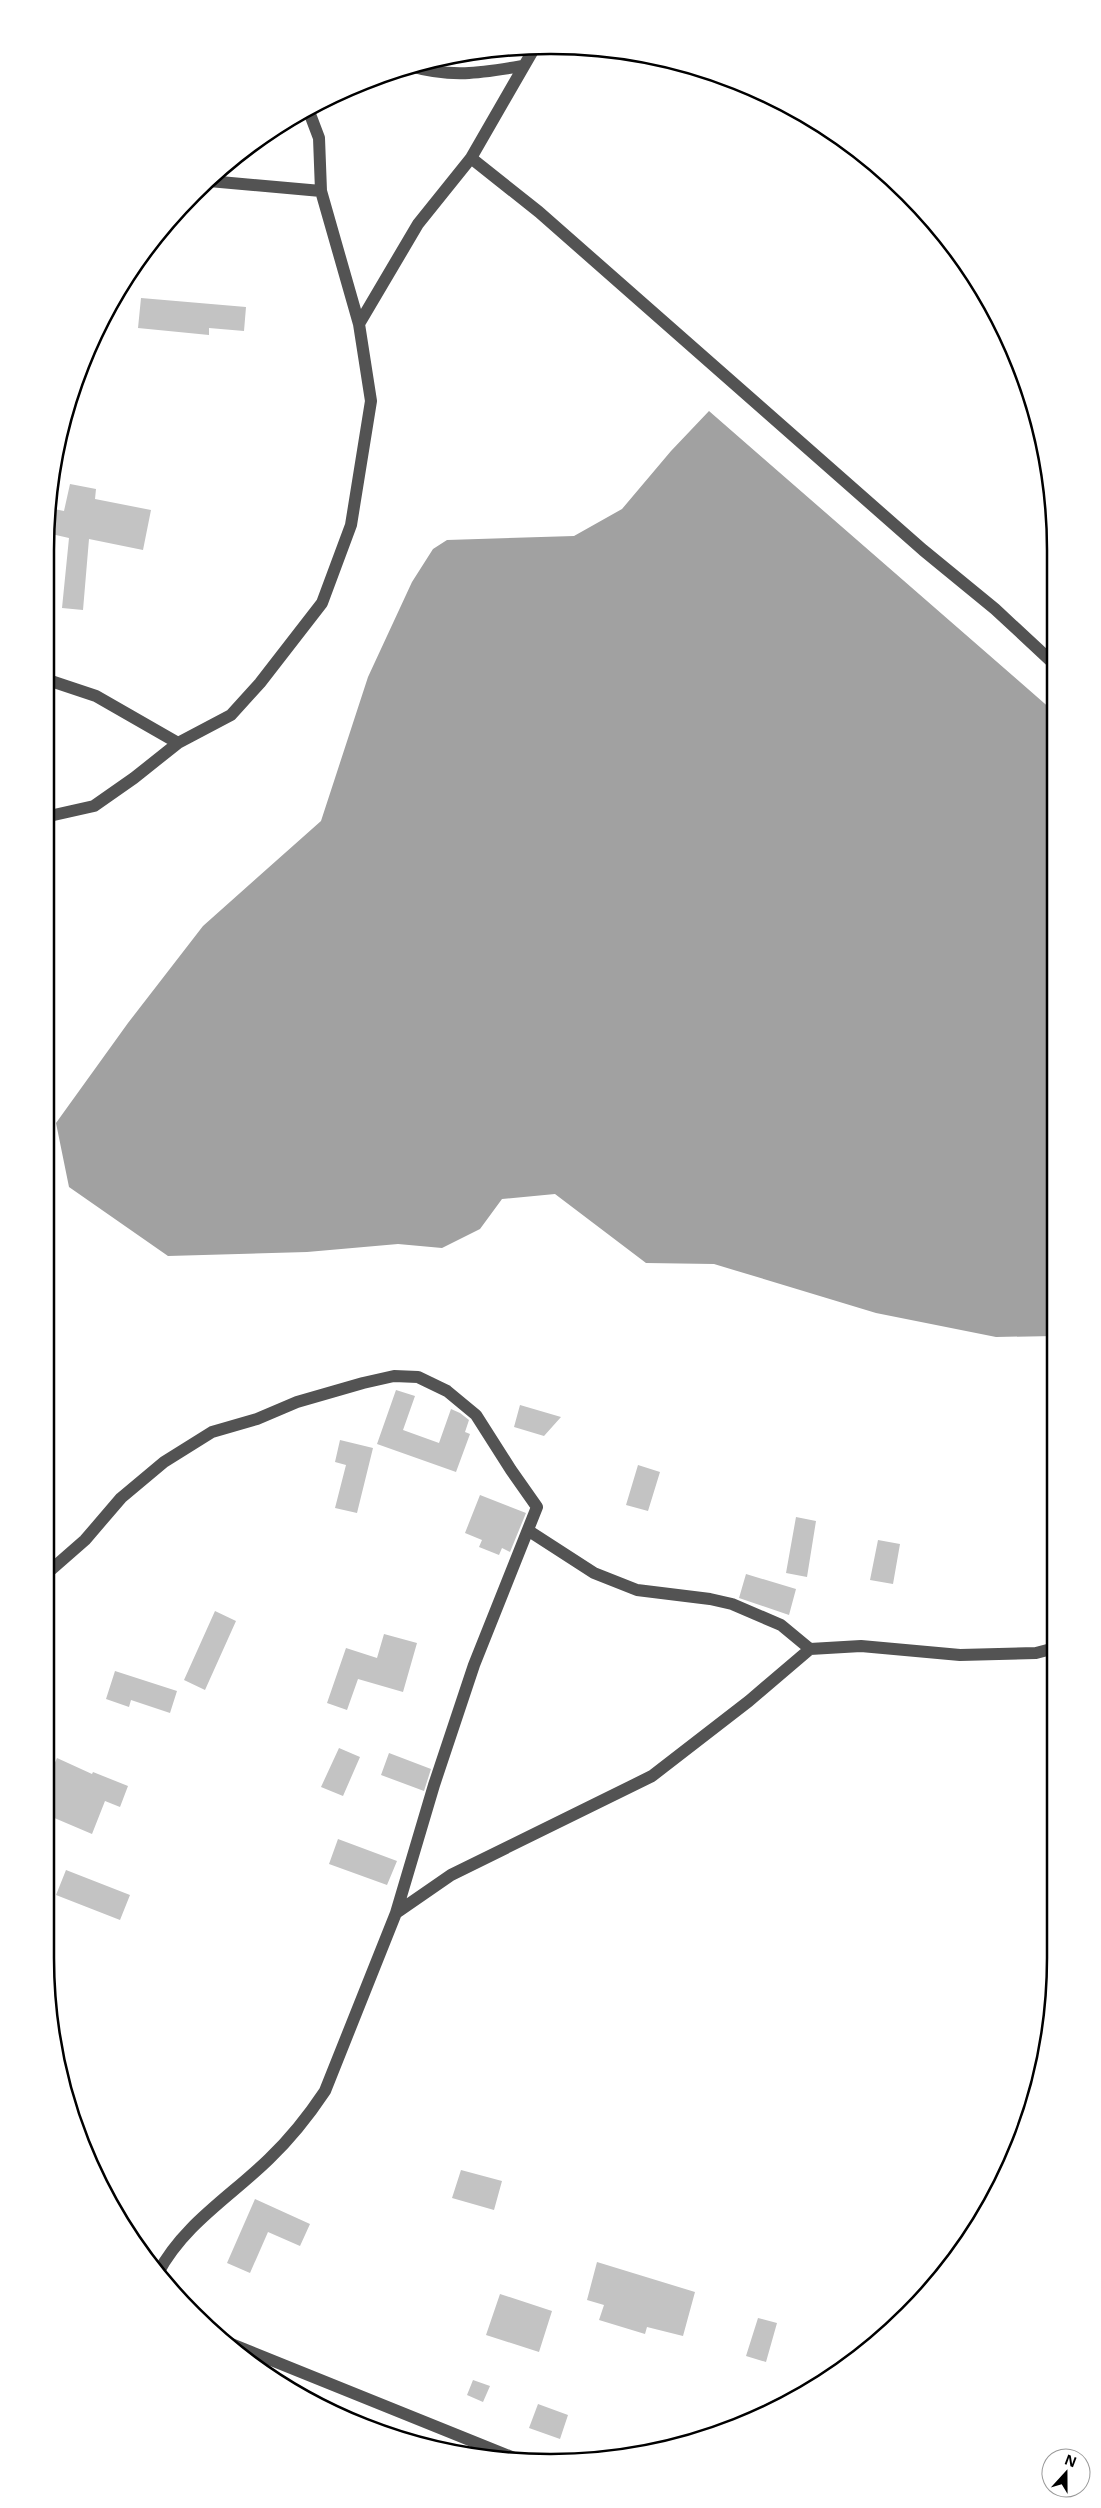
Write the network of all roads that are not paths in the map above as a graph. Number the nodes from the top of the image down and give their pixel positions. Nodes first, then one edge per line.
1 (530, 55) edge
2 (522, 66) junction
3 (427, 70) edge
4 (311, 116) edge
5 (471, 158) junction
6 (218, 182) edge
7 (321, 191) junction
8 (359, 324) junction
9 (1047, 657) edge
10 (54, 682) edge
11 (178, 743) junction
12 (54, 815) edge
13 (529, 1531) junction
14 (54, 1567) edge
15 (810, 1648) junction
16 (1047, 1650) edge
17 (396, 1913) junction
18 (162, 2267) edge
19 (245, 2349) edge
20 (497, 2451) edge

1 - 2 street
2 - 3 street
2 - 5 street
4 - 7 street
5 - 8 street
5 - 9 street
6 - 7 street
7 - 8 street
8 - 11 street
10 - 11 street
11 - 12 street
13 - 14 street
13 - 15 street
13 - 17 street
15 - 16 street
15 - 17 street
17 - 18 street
19 - 20 street

